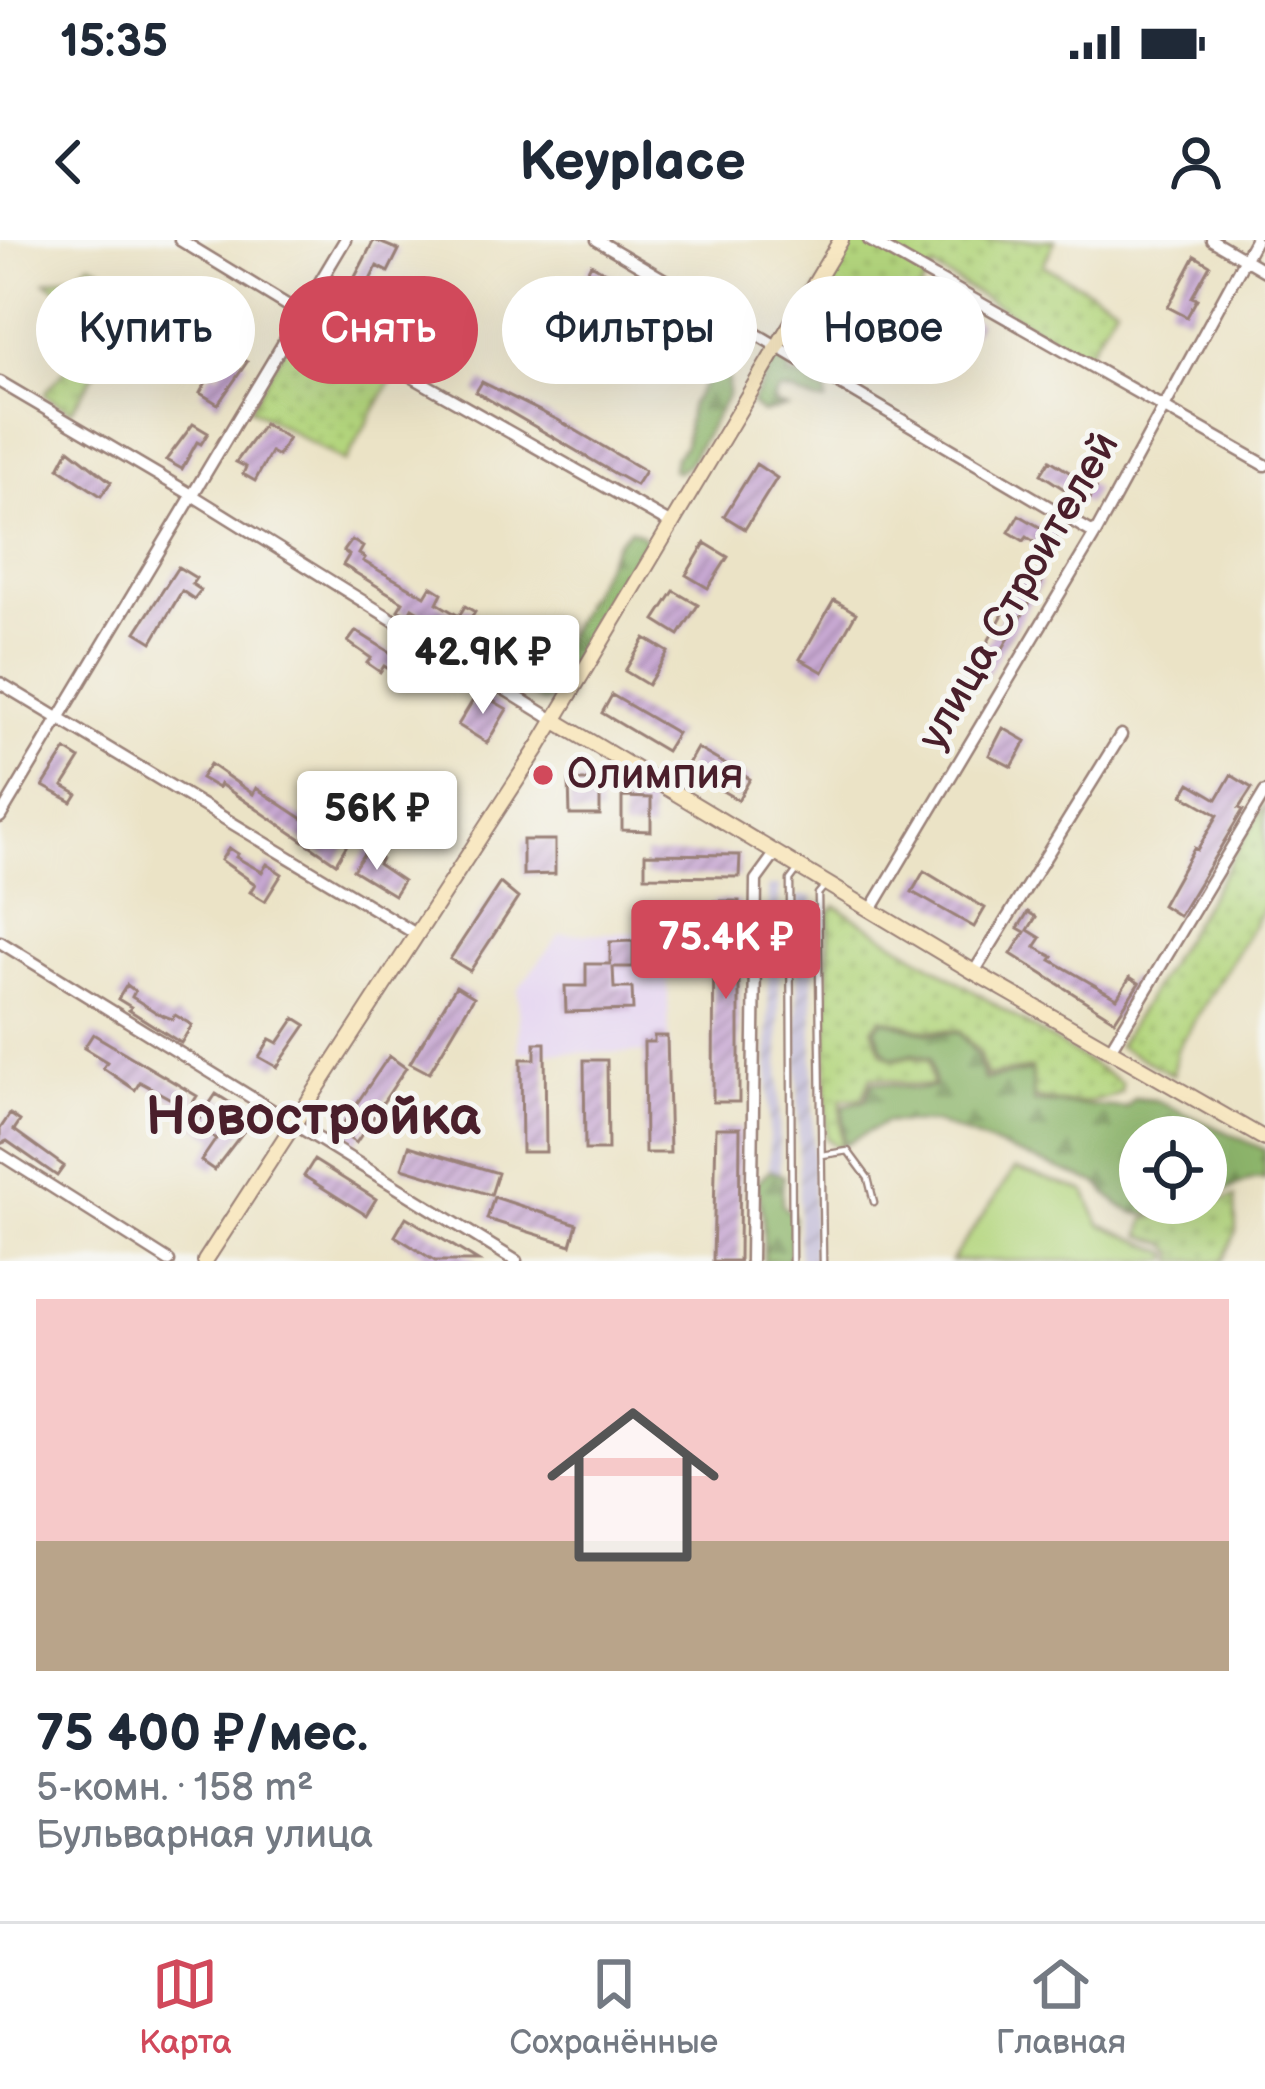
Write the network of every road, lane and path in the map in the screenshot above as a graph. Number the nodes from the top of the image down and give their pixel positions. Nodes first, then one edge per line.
1 (180, 240) edge
2 (345, 240) edge
3 (597, 240) edge
4 (841, 240) edge
5 (869, 240) edge
6 (1212, 240) edge
7 (1255, 240) edge
8 (1244, 259) junction
9 (1265, 271) edge
10 (323, 276) edge
11 (279, 300) edge
12 (778, 346) junction
13 (279, 348) edge
14 (0, 382) edge
15 (425, 384) edge
16 (1162, 409) junction
17 (1265, 465) edge
18 (192, 495) junction
19 (673, 525) junction
20 (1095, 534) junction
21 (0, 683) edge
22 (59, 719) junction
23 (554, 720) junction
24 (1121, 735) dead end
25 (1265, 792) edge
26 (0, 817) edge
27 (775, 854) junction
28 (799, 867) junction
29 (826, 884) junction
30 (871, 910) junction
31 (416, 934) junction
32 (0, 942) edge
33 (974, 972) junction
34 (1110, 1050) junction
35 (294, 1124) junction
36 (1265, 1139) edge
37 (0, 1154) edge
38 (822, 1155) junction
39 (874, 1202) dead end
40 (169, 1261) edge
41 (206, 1261) edge
42 (517, 1261) edge
43 (751, 1261) edge
44 (792, 1261) edge
45 (823, 1261) edge

1 - 11 street
2 - 10 street
3 - 12 street
4 - 12 main road
5 - 16 street
6 - 8 street
7 - 8 street, улица Строителей
8 - 9 street
8 - 16 street, улица Строителей
12 - 19 main road
12 - 20 street
13 - 18 street
14 - 18 street
15 - 19 street
16 - 17 street
16 - 20 street, улица Строителей
18 - 22 street
18 - 23 street
19 - 23 main road
20 - 30 street, улица Строителей
21 - 22 street
22 - 26 street
22 - 31 street
23 - 27 main road
23 - 31 main road
24 - 33 street
25 - 34 street
27 - 28 main road
27 - 43 street
28 - 29 main road
28 - 44 lane
29 - 30 main road
29 - 38 lane
30 - 33 main road
31 - 35 main road
32 - 35 street
33 - 34 main road
34 - 36 main road
35 - 41 main road
35 - 42 street
37 - 40 street
38 - 39 lane
38 - 45 lane

